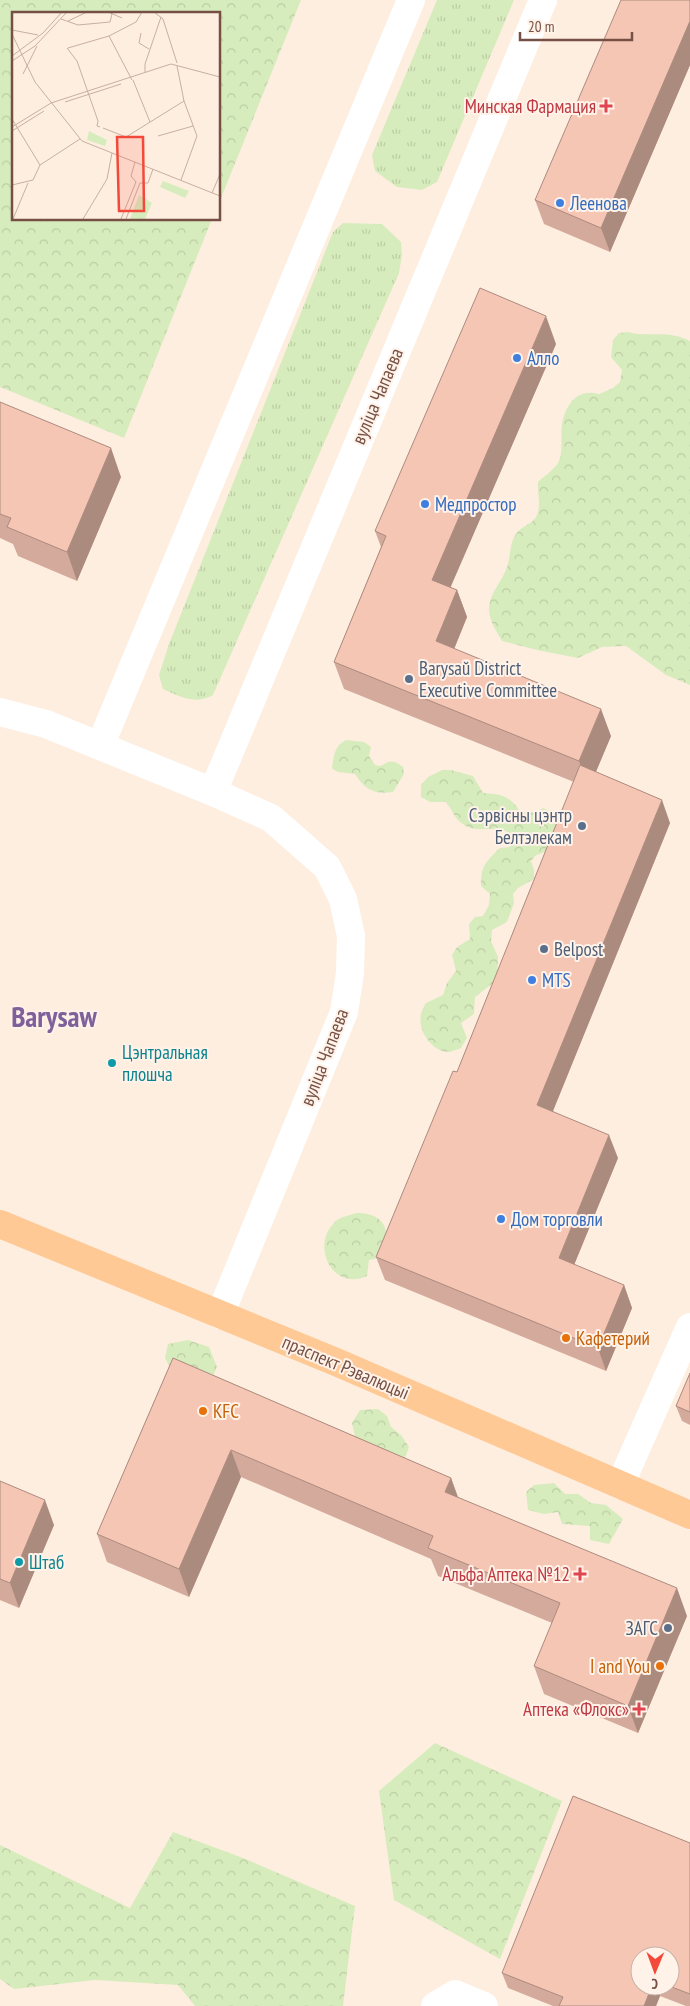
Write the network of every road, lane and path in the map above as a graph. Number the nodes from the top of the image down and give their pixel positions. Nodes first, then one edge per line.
1 (411, 0) edge
2 (543, 0) edge
3 (0, 712) edge
4 (100, 746) junction
5 (213, 792) junction
6 (0, 1224) edge
7 (220, 1315) junction
8 (690, 1327) edge
9 (620, 1485) junction
10 (690, 1514) edge
11 (435, 2006) edge
12 (484, 2006) edge

1 - 4 main road
2 - 5 main road, вуліца Чапаева
3 - 4 main road, вуліца Чапаева
4 - 5 main road, вуліца Чапаева
5 - 7 main road, вуліца Чапаева
6 - 7 main road, праспект Рэвалюцыі
7 - 9 main road, праспект Рэвалюцыі
8 - 9 main road
9 - 10 main road, праспект Рэвалюцыі
11 - 12 main road

